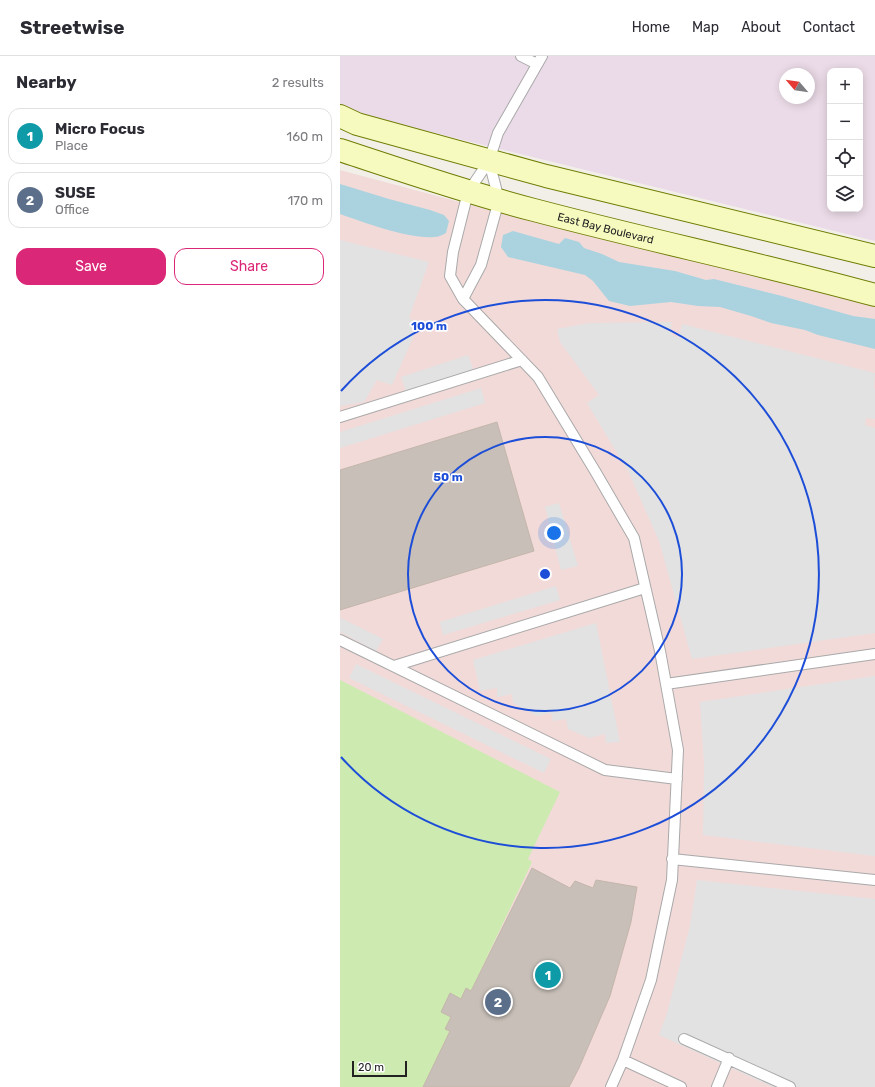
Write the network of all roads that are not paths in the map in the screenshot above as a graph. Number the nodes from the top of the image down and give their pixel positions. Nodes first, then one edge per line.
1 (521, 56) edge
2 (539, 60) edge
3 (340, 116) edge
4 (340, 150) edge
5 (489, 161) junction
6 (468, 192) junction
7 (499, 200) junction
8 (875, 256) edge
9 (875, 295) edge
10 (463, 299) junction
11 (522, 360) junction
12 (340, 417) edge
13 (645, 588) junction
14 (340, 640) edge
15 (875, 654) edge
16 (394, 666) junction
17 (666, 684) junction
18 (677, 779) junction
19 (672, 859) junction
20 (875, 880) edge
21 (684, 1039) dead end
22 (729, 1058) junction
23 (623, 1060) junction
24 (611, 1087) edge
25 (682, 1087) edge
26 (717, 1087) edge
27 (790, 1087) edge

1 - 2 lane
2 - 5 lane
3 - 5 street
4 - 6 street, East Bay Boulevard
5 - 6 lane
5 - 7 lane
5 - 8 street
6 - 7 street, East Bay Boulevard
6 - 10 lane
7 - 9 street, East Bay Boulevard
7 - 10 lane
10 - 11 lane
11 - 12 lane
11 - 13 lane
13 - 16 lane
13 - 17 lane
14 - 16 lane
15 - 17 lane
16 - 18 lane
17 - 18 lane
18 - 19 lane
19 - 20 lane
19 - 23 lane
21 - 22 lane
22 - 26 lane
22 - 27 lane
23 - 24 lane
23 - 25 lane

